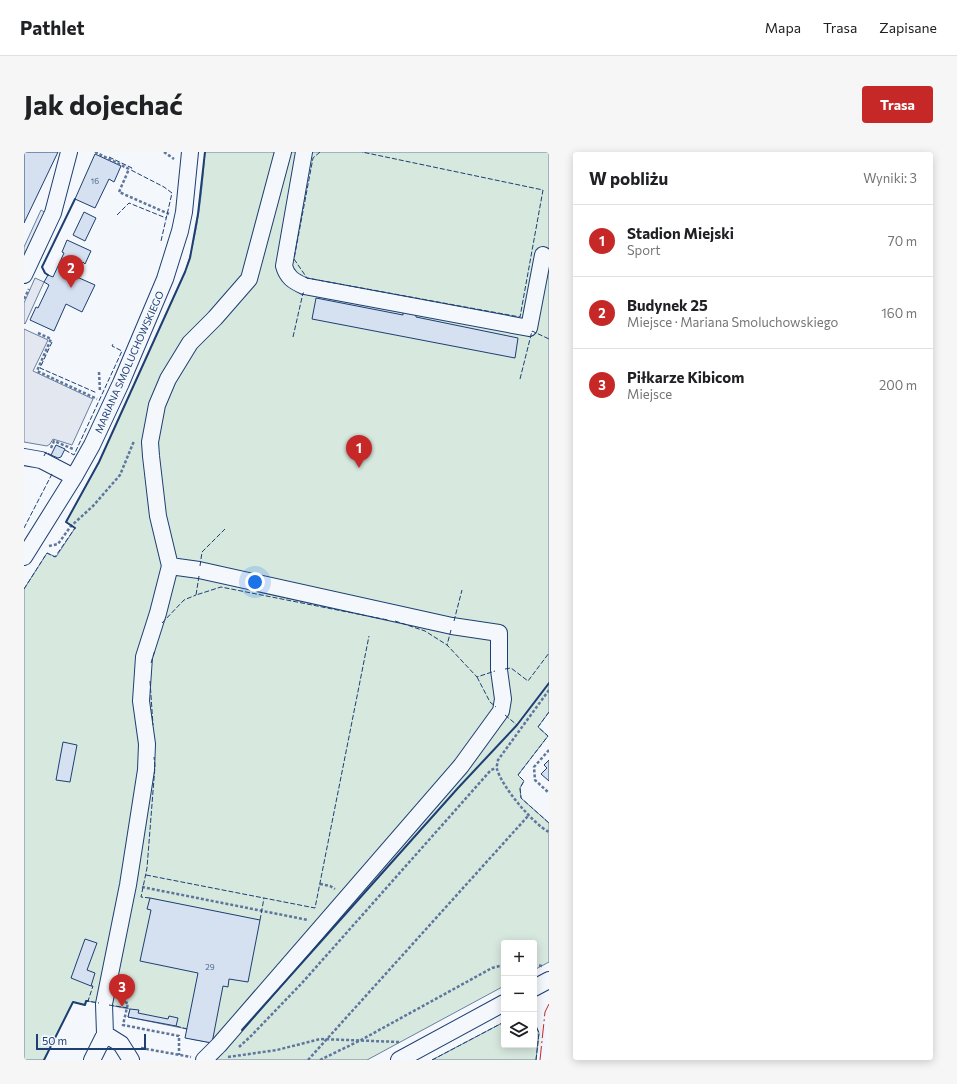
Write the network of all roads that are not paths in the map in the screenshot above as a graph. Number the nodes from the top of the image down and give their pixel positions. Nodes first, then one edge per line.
1 (69, 152) edge
2 (190, 152) edge
3 (283, 152) edge
4 (304, 152) edge
5 (543, 255) dead end
6 (24, 275) edge
7 (24, 457) edge
8 (74, 477) junction
9 (24, 557) edge
10 (170, 566) junction
11 (547, 973) edge
12 (537, 985) edge
13 (501, 1005) edge
14 (105, 1034) junction
15 (92, 1060) edge
16 (131, 1060) edge
17 (204, 1060) edge
18 (399, 1060) edge

1 - 6 street
2 - 8 street, MARIANA SMOLUCHOWSKIEGO
3 - 10 street
4 - 5 street
7 - 8 street
8 - 9 street, MARIANA SMOLUCHOWSKIEGO
10 - 14 street
10 - 17 street
11 - 12 street
13 - 18 street
14 - 15 street
14 - 16 street

